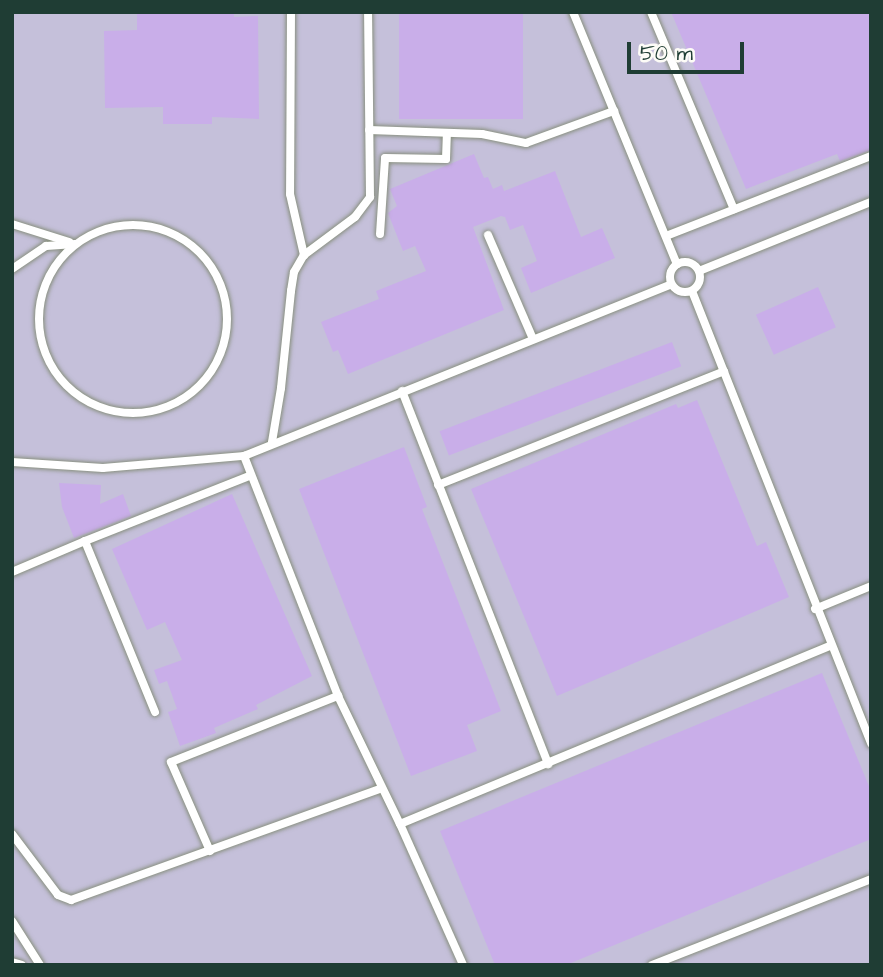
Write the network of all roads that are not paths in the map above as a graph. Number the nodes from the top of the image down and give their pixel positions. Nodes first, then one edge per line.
1 (291, 12) edge
2 (368, 12) edge
3 (573, 12) edge
4 (651, 12) edge
5 (614, 111) junction
6 (369, 130) junction
7 (447, 133) junction
8 (871, 156) edge
9 (871, 202) edge
10 (734, 209) junction
11 (12, 224) edge
12 (380, 234) dead end
13 (488, 234) dead end
14 (666, 236) junction
15 (75, 244) junction
16 (304, 255) junction
17 (677, 264) junction
18 (12, 269) edge
19 (699, 271) junction
20 (671, 285) junction
21 (692, 291) junction
22 (533, 339) junction
23 (724, 371) junction
24 (401, 391) junction
25 (272, 442) junction
26 (244, 456) junction
27 (12, 462) edge
28 (249, 476) junction
29 (438, 485) junction
30 (85, 541) junction
31 (12, 572) edge
32 (871, 586) edge
33 (815, 609) junction
34 (830, 646) junction
35 (338, 696) junction
36 (155, 712) dead end
37 (871, 744) edge
38 (548, 764) junction
39 (380, 789) junction
40 (400, 824) junction
41 (12, 834) edge
42 (210, 851) junction
43 (871, 878) edge
44 (12, 920) edge
45 (12, 962) edge
46 (22, 965) edge
47 (40, 965) edge
48 (463, 965) edge
49 (652, 965) edge

1 - 16 lane
2 - 6 lane
3 - 5 lane
4 - 10 lane
5 - 7 lane
5 - 14 lane
6 - 7 lane
6 - 16 lane
7 - 12 lane
8 - 10 lane
9 - 19 lane
10 - 14 lane
11 - 15 lane
13 - 22 lane
14 - 17 lane
15 - 15 lane
15 - 18 lane
16 - 25 lane
17 - 19 lane
17 - 20 lane
19 - 21 lane
20 - 21 lane
20 - 22 lane
21 - 23 lane
22 - 24 lane
23 - 29 lane
23 - 33 lane
24 - 25 lane
24 - 29 lane
25 - 26 lane
26 - 27 lane
26 - 28 lane
28 - 30 lane
28 - 35 lane
29 - 38 lane
30 - 31 lane
30 - 36 lane
32 - 33 lane
33 - 34 lane
34 - 37 lane
34 - 38 lane
35 - 39 lane
35 - 42 lane
38 - 40 lane
39 - 40 lane
39 - 42 lane
40 - 48 lane
41 - 42 lane
43 - 49 lane
44 - 47 lane
45 - 46 lane

